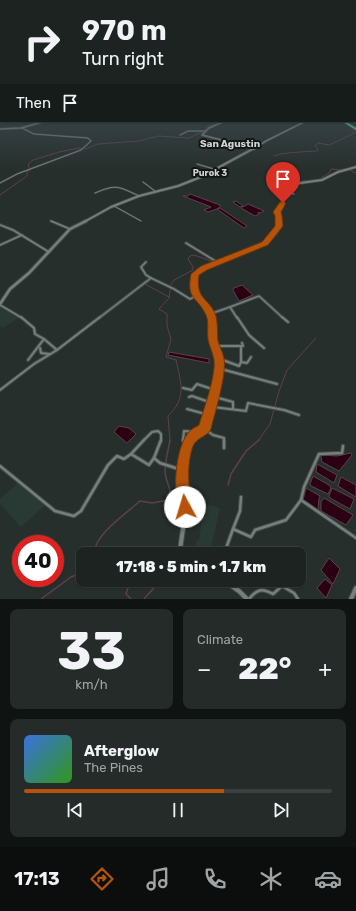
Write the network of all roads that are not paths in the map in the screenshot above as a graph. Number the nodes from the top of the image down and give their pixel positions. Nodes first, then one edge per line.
1 (42, 122) edge
2 (223, 122) edge
3 (304, 122) edge
4 (345, 122) edge
5 (21, 128) junction
6 (355, 128) edge
7 (0, 129) edge
8 (204, 131) junction
9 (180, 135) dead end
10 (254, 149) junction
11 (197, 164) dead end
12 (356, 167) edge
13 (216, 170) junction
14 (143, 182) dead end
15 (0, 183) edge
16 (154, 191) junction
17 (280, 191) junction
18 (95, 193) dead end
19 (294, 194) dead end
20 (139, 196) junction
21 (114, 206) junction
22 (51, 221) dead end
23 (141, 221) dead end
24 (0, 225) edge
25 (70, 229) junction
26 (22, 235) junction
27 (186, 243) dead end
28 (0, 245) edge
29 (49, 252) junction
30 (146, 262) dead end
31 (216, 262) junction
32 (151, 278) junction
33 (196, 296) junction
34 (0, 298) edge
35 (4, 298) junction
36 (0, 304) edge
37 (230, 307) junction
38 (210, 314) junction
39 (288, 322) dead end
40 (44, 339) junction
41 (242, 343) dead end
42 (215, 346) junction
43 (241, 346) junction
44 (40, 348) junction
45 (264, 348) dead end
46 (57, 350) junction
47 (51, 354) junction
48 (251, 357) dead end
49 (219, 359) junction
50 (28, 360) dead end
51 (241, 362) junction
52 (219, 369) junction
53 (277, 384) dead end
54 (183, 388) dead end
55 (0, 390) edge
56 (215, 390) junction
57 (214, 396) junction
58 (189, 397) dead end
59 (211, 405) junction
60 (187, 409) dead end
61 (233, 409) junction
62 (209, 415) junction
63 (299, 415) dead end
64 (205, 429) junction
65 (196, 434) junction
66 (188, 444) junction
67 (343, 446) dead end
68 (224, 448) dead end
69 (131, 454) junction
70 (154, 458) junction
71 (0, 466) edge
72 (182, 470) junction
73 (241, 497) dead end
74 (301, 500) junction
75 (233, 530) junction
76 (356, 538) edge
77 (181, 547) edge
78 (227, 547) edge
79 (233, 587) edge
80 (356, 588) edge
81 (248, 599) edge
82 (298, 599) edge
83 (351, 599) edge

1 - 5 street
2 - 8 street
3 - 10 street
4 - 6 highway
5 - 7 street
5 - 15 street
8 - 9 street
8 - 10 street
10 - 13 street
11 - 13 street
12 - 17 street
13 - 16 street
14 - 16 street
16 - 20 street
17 - 19 street
17 - 31 street
18 - 20 street
20 - 21 street
21 - 23 street
21 - 25 street
22 - 25 street
24 - 26 street
25 - 29 street
26 - 28 street
26 - 29 street
27 - 31 street
29 - 35 street
30 - 32 street
31 - 33 street
32 - 33 street
32 - 46 street
33 - 38 street
34 - 35 street
35 - 36 street
36 - 40 street
37 - 38 street
37 - 39 street
37 - 45 street
38 - 42 street
40 - 44 street
40 - 46 street
41 - 43 street
42 - 43 street
42 - 49 street
43 - 51 street
44 - 47 street
44 - 50 street
46 - 47 street
47 - 55 street
48 - 51 street
49 - 51 street
49 - 52 street
52 - 53 street
52 - 56 street
54 - 56 street
56 - 57 street
57 - 59 street
57 - 61 street
58 - 59 street
59 - 61 street
59 - 62 street
60 - 62 street
61 - 63 street
62 - 64 street
64 - 65 street
64 - 68 street
65 - 66 street
65 - 66 street
66 - 72 street
67 - 74 street
69 - 70 street
69 - 70 street
69 - 71 street
70 - 72 street
72 - 77 street
73 - 75 street
74 - 75 street
74 - 76 street
75 - 78 street
79 - 81 street
80 - 83 street
81 - 82 street

